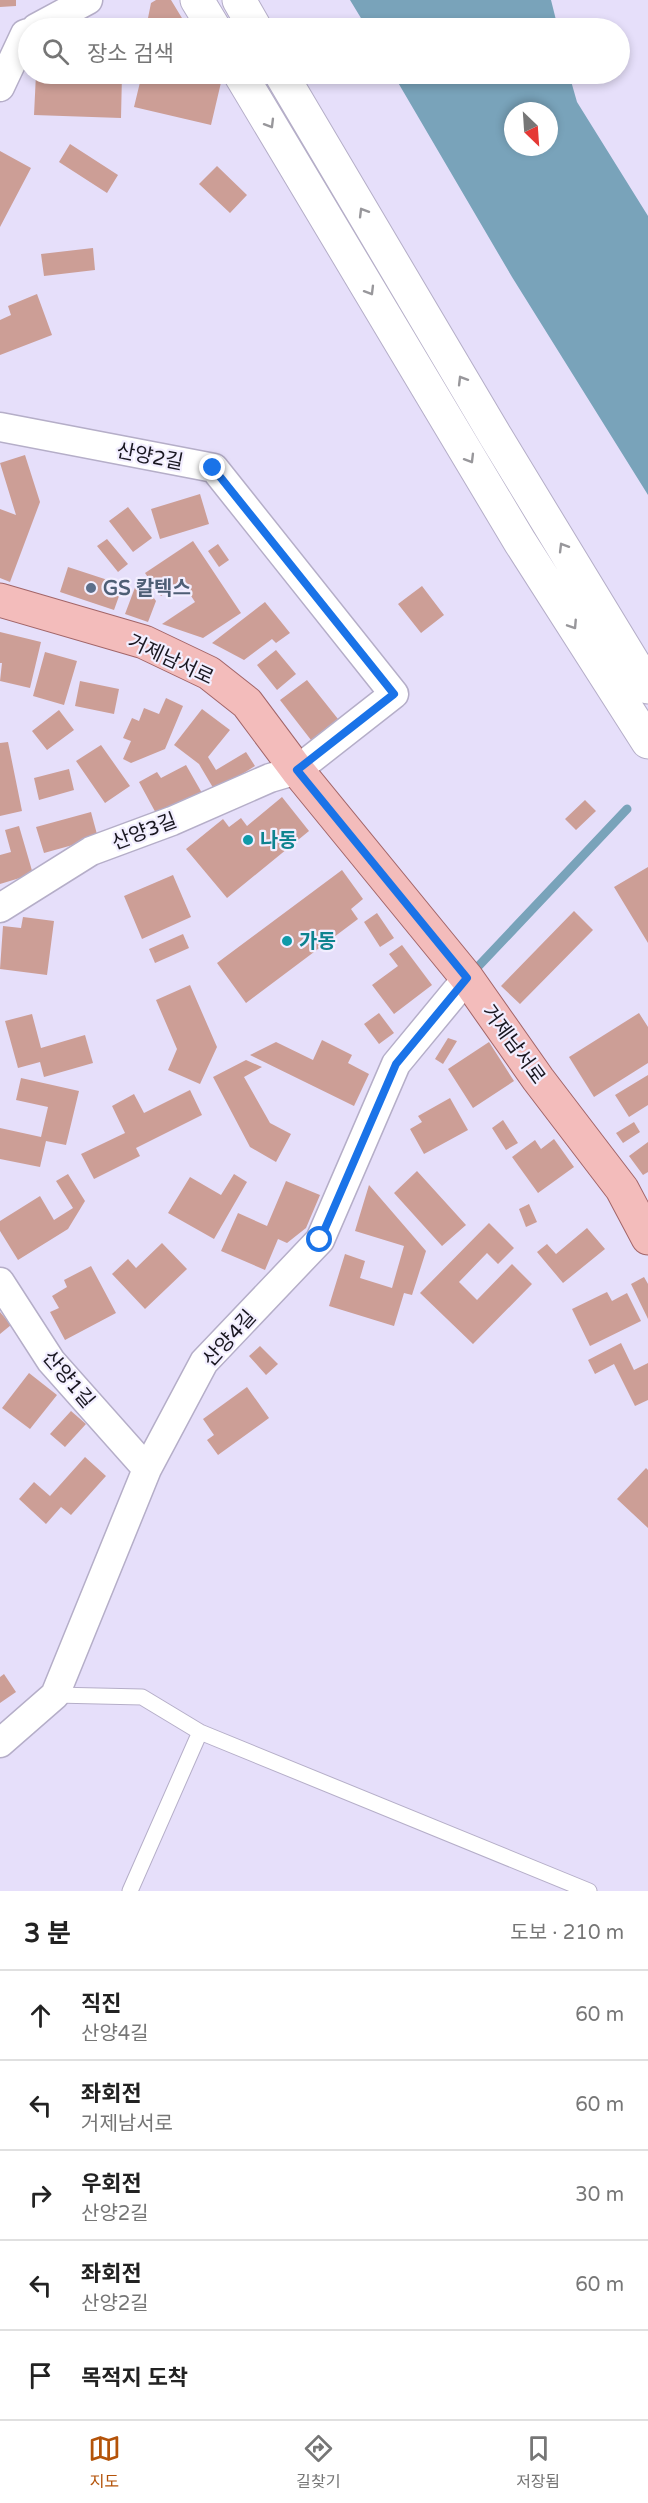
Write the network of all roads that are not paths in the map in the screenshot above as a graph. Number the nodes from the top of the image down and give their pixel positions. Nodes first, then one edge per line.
1 (88, 0) edge
2 (196, 0) edge
3 (238, 0) edge
4 (55, 18) edge
5 (208, 18) edge
6 (249, 18) edge
7 (18, 49) edge
8 (246, 84) edge
9 (287, 84) edge
10 (0, 87) edge
11 (0, 428) edge
12 (0, 600) edge
13 (648, 687) edge
14 (648, 742) edge
15 (297, 770) junction
16 (0, 908) edge
17 (467, 978) junction
18 (648, 1238) edge
19 (0, 1282) edge
20 (147, 1469) junction
21 (55, 1695) junction
22 (200, 1732) junction
23 (0, 1743) edge
24 (130, 1891) edge
25 (589, 1891) edge

1 - 4 street
2 - 5 street
3 - 6 street
7 - 10 street
8 -> 14 street
13 -> 9 street
11 - 15 street, 산양2길
12 - 15 main road, 거제남서로
15 - 16 street, 산양3길
15 - 17 main road, 거제남서로
17 - 18 main road, 거제남서로
17 - 20 street, 산양4길
19 - 20 street, 산양1길
20 - 21 street, 산양4길
21 - 22 lane
21 - 23 street, 산양4길
22 - 24 lane
22 - 25 lane

